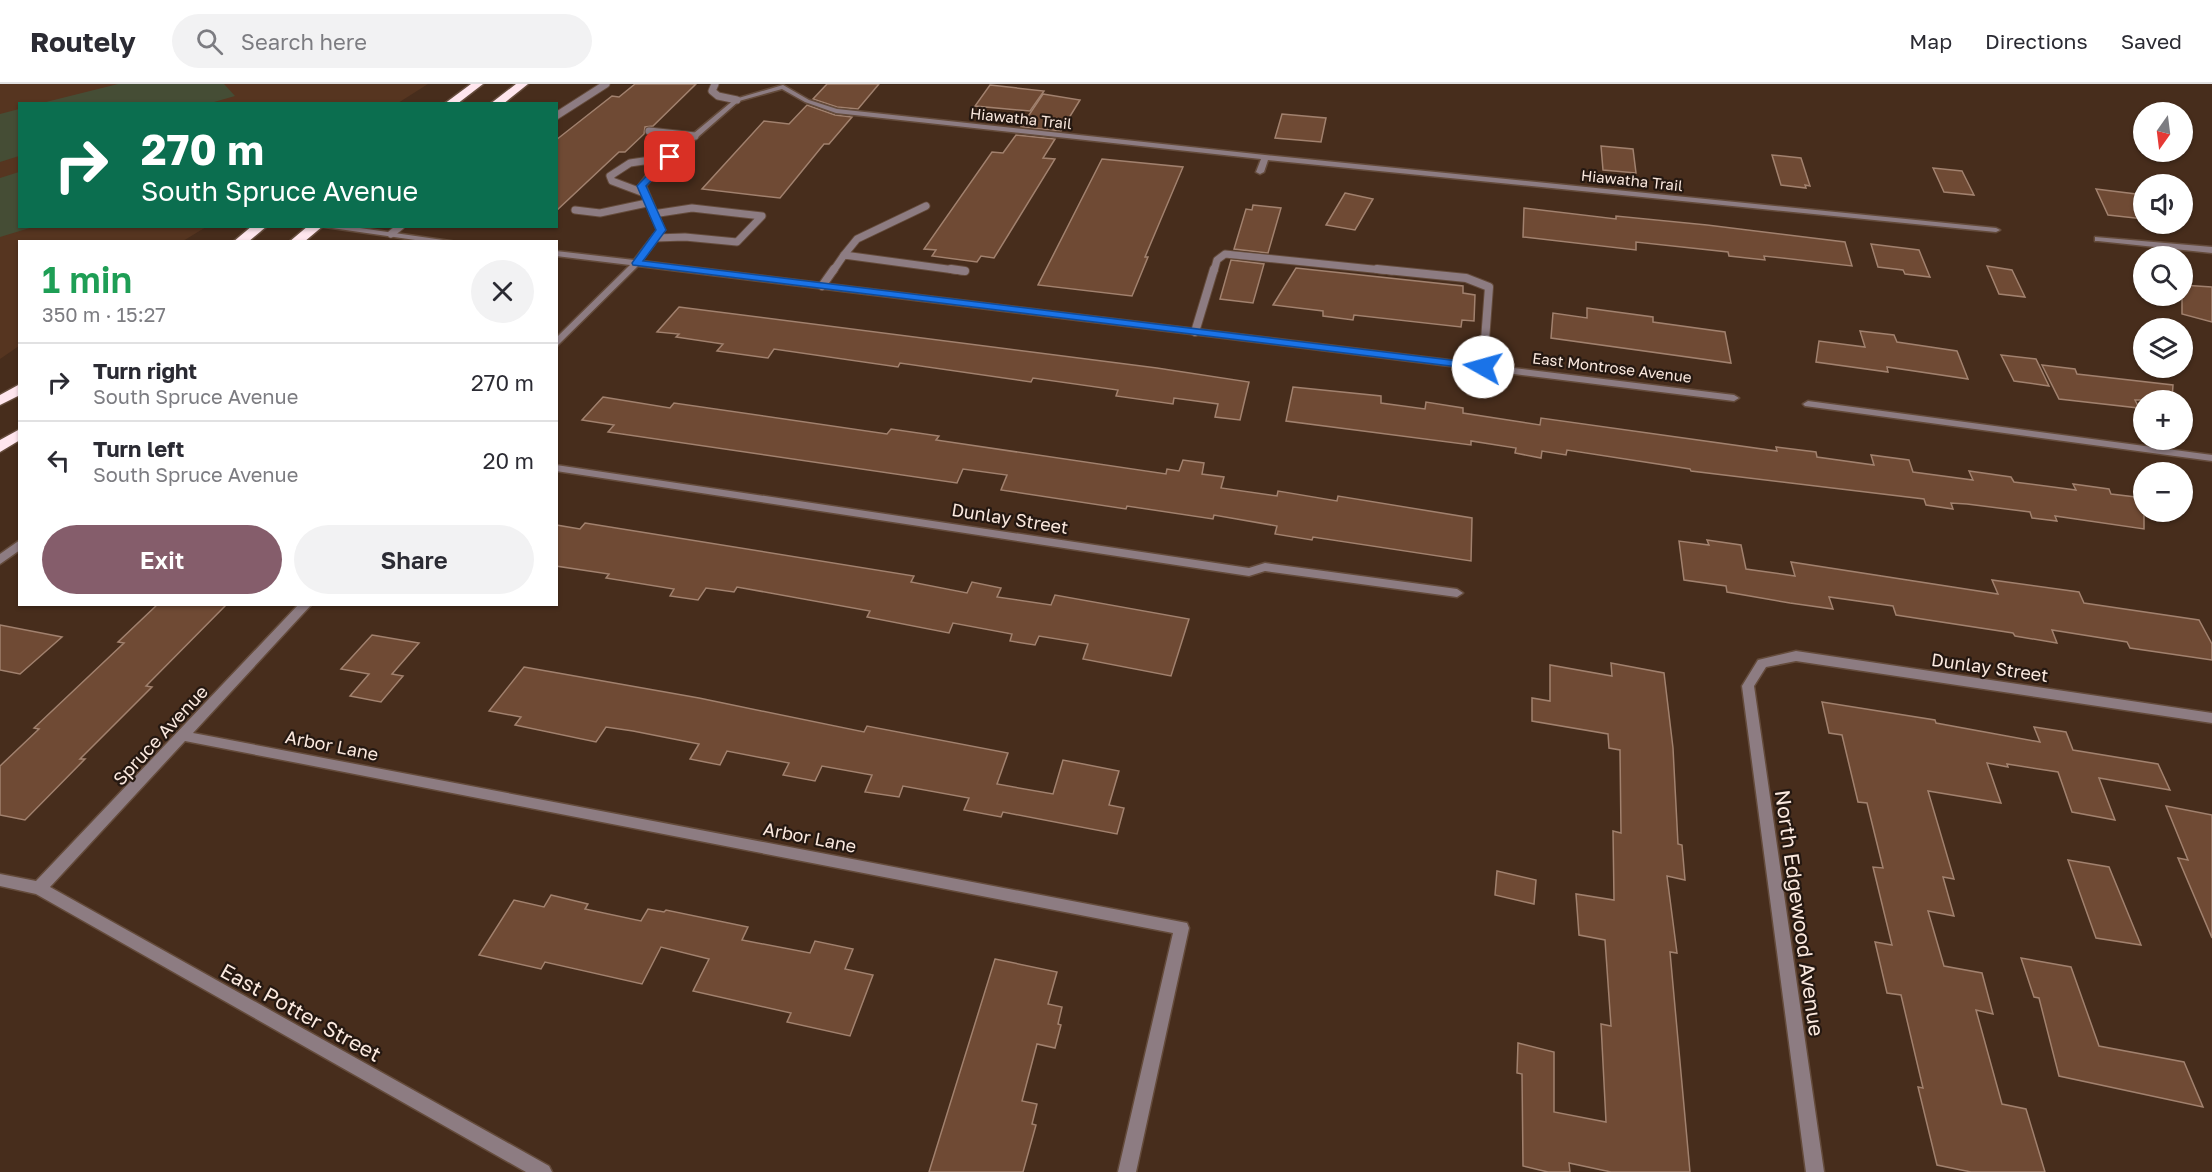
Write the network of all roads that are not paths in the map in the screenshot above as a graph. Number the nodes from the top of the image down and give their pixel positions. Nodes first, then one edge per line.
1 (478, 84) edge
2 (523, 84) edge
3 (606, 84) edge
4 (715, 84) edge
5 (784, 86) edge
6 (737, 100) junction
7 (451, 102) edge
8 (498, 102) edge
9 (558, 116) edge
10 (649, 131) dead end
11 (695, 136) junction
12 (670, 157) junction
13 (1265, 157) junction
14 (1260, 172) dead end
15 (644, 193) junction
16 (647, 203) junction
17 (926, 206) dead end
18 (575, 210) dead end
19 (653, 214) junction
20 (258, 228) edge
21 (314, 228) edge
22 (339, 228) edge
23 (398, 228) edge
24 (1996, 230) dead end
25 (391, 234) junction
26 (655, 238) junction
27 (2098, 239) dead end
28 (242, 240) edge
29 (298, 240) edge
30 (438, 240) edge
31 (2212, 250) edge
32 (558, 254) edge
33 (844, 255) junction
34 (636, 263) junction
35 (965, 271) dead end
36 (822, 286) junction
37 (1196, 332) junction
38 (558, 342) edge
39 (1483, 367) junction
40 (18, 389) edge
41 (1734, 398) dead end
42 (0, 401) edge
43 (1808, 404) dead end
44 (18, 434) edge
45 (0, 447) edge
46 (2212, 458) edge
47 (558, 468) edge
48 (18, 546) edge
49 (0, 560) edge
50 (1457, 593) dead end
51 (304, 606) edge
52 (1762, 663) joint
53 (2212, 718) edge
54 (184, 736) junction
55 (0, 880) edge
56 (39, 888) junction
57 (543, 1172) edge
58 (1127, 1172) edge
59 (1815, 1172) edge

1 - 7 highway
2 - 8 highway
3 - 9 lane
4 - 6 lane
5 - 6 street
5 - 13 street, Hiawatha Trail
6 - 11 street
10 - 11 lane
11 - 12 street
12 - 15 street
12 - 15 lane
13 - 14 street
13 - 24 street, Hiawatha Trail
15 - 16 street
16 - 18 lane
16 - 19 street
17 - 33 lane
19 - 26 street
19 - 26 lane
20 - 28 highway
21 - 29 highway
22 - 25 street
23 - 25 lane
25 - 30 street
26 - 34 street
27 - 31 street
32 - 34 street, East Montrose Avenue
33 - 35 lane
33 - 36 lane
34 - 36 street, East Montrose Avenue
34 - 38 street
36 - 37 street, East Montrose Avenue
37 - 39 street, East Montrose Avenue
37 - 39 lane
39 - 41 street, East Montrose Avenue
40 - 42 highway
43 - 46 street
44 - 45 highway
47 - 50 street, Dunlay Street
48 - 49 street
51 - 54 street, Spruce Avenue
52 - 53 street, Dunlay Street
52 - 59 street, North Edgewood Avenue
54 - 56 street, Spruce Avenue
54 - 58 street, Arbor Lane
55 - 56 street, East Potter Street
56 - 57 street, East Potter Street

